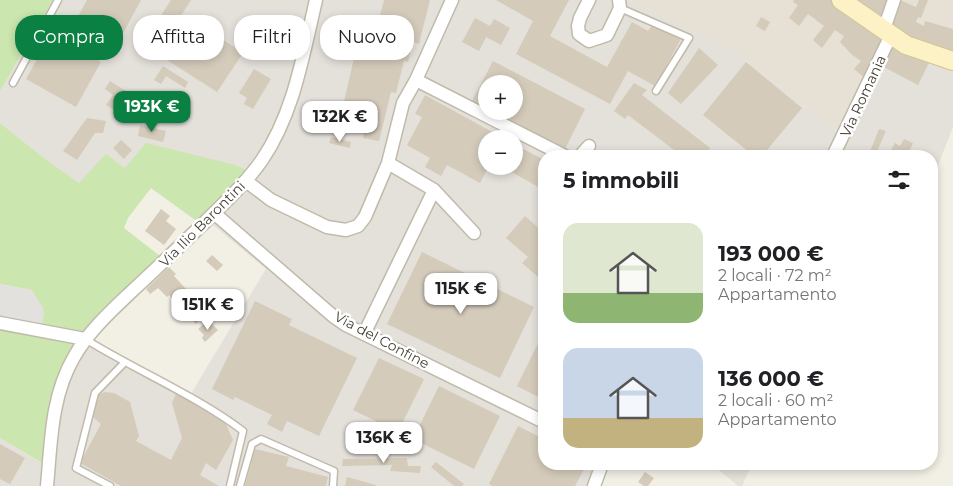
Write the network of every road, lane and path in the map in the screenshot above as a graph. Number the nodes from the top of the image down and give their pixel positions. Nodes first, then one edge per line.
1 (58, 0) edge
2 (316, 0) edge
3 (452, 0) edge
4 (589, 0) edge
5 (840, 0) edge
6 (894, 0) edge
7 (619, 4) edge
8 (888, 32) junction
9 (953, 61) edge
10 (416, 80) junction
11 (13, 82) dead end
12 (656, 91) dead end
13 (589, 146) dead end
14 (553, 150) edge
15 (585, 150) edge
16 (837, 150) edge
17 (388, 163) junction
18 (246, 180) junction
19 (434, 190) junction
20 (214, 213) junction
21 (474, 233) dead end
22 (0, 323) edge
23 (364, 334) junction
24 (86, 339) junction
25 (124, 363) junction
26 (538, 419) edge
27 (600, 470) edge
28 (47, 486) edge
29 (110, 486) edge
30 (230, 486) edge
31 (240, 486) edge
32 (333, 486) edge
33 (594, 486) edge

1 - 11 lane
2 - 18 street, Via Ilio Barontini
3 - 10 street
4 - 7 street
5 - 8 main road
6 - 8 street, Via Romania
7 - 12 lane
8 - 9 main road
8 - 16 street, Via Romania
10 - 14 street
10 - 17 street
13 - 15 street
17 - 18 street
17 - 19 street
18 - 20 street, Via Ilio Barontini
19 - 21 street
19 - 23 street
20 - 23 street, Via del Confine
20 - 24 street, Via Ilio Barontini
22 - 24 street
23 - 26 street, Via del Confine
24 - 25 lane
24 - 28 street, Via Ilio Barontini
25 - 29 lane
25 - 30 lane
27 - 33 street
31 - 32 lane

